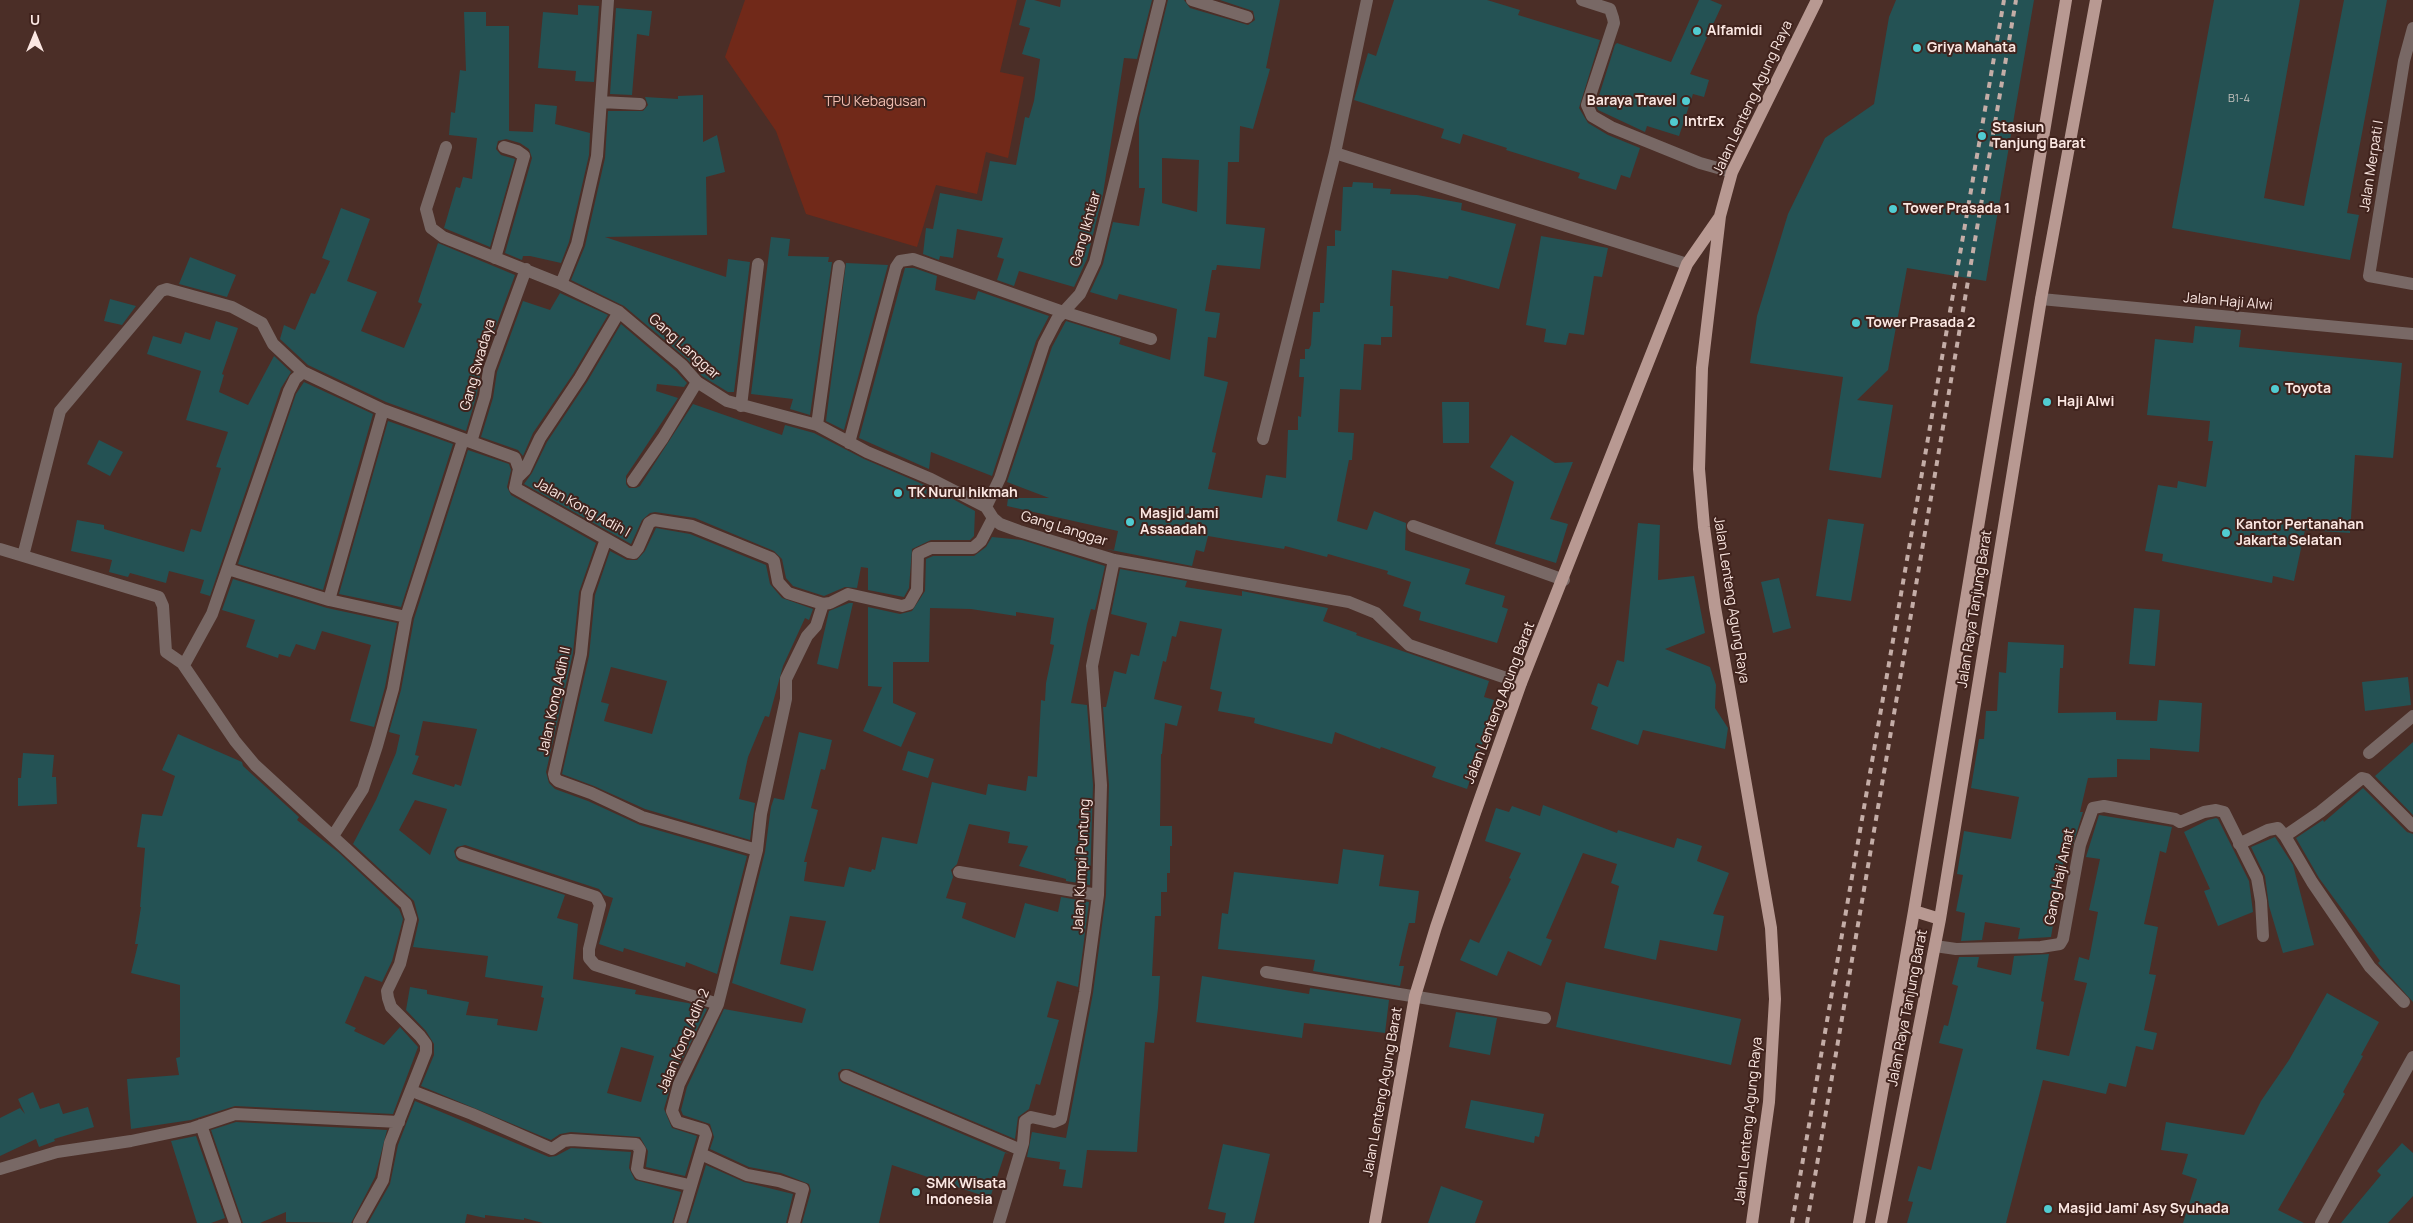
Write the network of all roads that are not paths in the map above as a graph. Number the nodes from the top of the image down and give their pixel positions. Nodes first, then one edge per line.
1 (608, 0) edge
2 (1160, 0) edge
3 (1192, 0) edge
4 (1367, 0) edge
5 (1582, 0) edge
6 (1817, 0) edge
7 (2066, 0) edge
8 (2096, 0) edge
9 (1247, 18) dead end
10 (2413, 28) edge
11 (2409, 61) edge
12 (601, 102) junction
13 (640, 104) dead end
14 (504, 146) dead end
15 (446, 147) dead end
16 (1335, 153) junction
17 (1732, 172) junction
18 (1720, 216) junction
19 (495, 258) junction
20 (758, 264) dead end
21 (1687, 264) junction
22 (839, 266) dead end
23 (526, 269) junction
24 (561, 284) junction
25 (2413, 284) edge
26 (2041, 299) junction
27 (619, 312) junction
28 (1063, 312) junction
29 (2413, 334) edge
30 (1151, 339) dead end
31 (303, 372) junction
32 (697, 382) junction
33 (741, 406) junction
34 (383, 410) junction
35 (817, 425) junction
36 (1263, 439) dead end
37 (467, 441) junction
38 (849, 443) junction
39 (517, 477) junction
40 (633, 481) dead end
41 (986, 507) junction
42 (993, 518) junction
43 (1413, 526) dead end
44 (606, 539) junction
45 (0, 549) edge
46 (23, 556) junction
47 (1114, 560) junction
48 (228, 569) junction
49 (1564, 580) junction
50 (329, 600) junction
51 (823, 604) junction
52 (406, 617) junction
53 (183, 664) junction
54 (1521, 683) junction
55 (2413, 716) edge
56 (2369, 753) dead end
57 (2413, 826) edge
58 (333, 836) junction
59 (2285, 836) junction
60 (2240, 844) junction
61 (757, 850) junction
62 (462, 852) dead end
63 (959, 872) dead end
64 (1098, 895) junction
65 (1914, 912) junction
66 (1940, 918) junction
67 (2263, 936) dead end
68 (1934, 946) junction
69 (1266, 972) dead end
70 (1415, 996) junction
71 (2404, 1002) dead end
72 (718, 1004) junction
73 (1545, 1018) dead end
74 (2413, 1057) edge
75 (846, 1076) dead end
76 (412, 1091) junction
77 (399, 1122) junction
78 (201, 1125) junction
79 (1021, 1150) junction
80 (700, 1154) junction
81 (0, 1169) edge
82 (689, 1185) junction
83 (235, 1223) edge
84 (359, 1223) edge
85 (680, 1223) edge
86 (794, 1223) edge
87 (999, 1223) edge
88 (1375, 1223) edge
89 (1752, 1223) edge
90 (1859, 1223) edge
91 (1881, 1223) edge
92 (2321, 1223) edge

1 - 12 street
2 - 28 street, Gang Ikhtiar
3 - 9 street
4 - 16 street
5 - 17 street
6 - 17 main road, Jalan Lenteng Agung Raya
7 - 65 main road
8 - 26 main road, Jalan Raya Tanjung Barat
10 - 11 street, Jalan Merpati I
11 - 25 street, Jalan Merpati I
12 - 13 street
12 - 24 street
14 - 19 street
15 - 19 street, Gang Langgar
16 - 21 street
16 - 36 street
17 - 18 main road, Jalan Lenteng Agung Raya
18 - 21 main road, Jalan Lenteng Agung Barat
18 - 89 main road, Jalan Lenteng Agung Raya
19 - 23 street, Gang Langgar
20 - 33 street
21 - 49 main road, Jalan Lenteng Agung Barat
22 - 35 street
23 - 24 street, Gang Langgar
23 - 37 street, Gang Swadaya
24 - 27 street, Gang Langgar
26 - 29 street, Jalan Haji Alwi
26 - 66 main road, Jalan Raya Tanjung Barat
27 - 32 street, Gang Langgar
27 - 39 street
28 - 30 street
28 - 38 street
28 - 41 street, Gang Ikhtiar
31 - 34 street
31 - 46 street
31 - 48 street
32 - 33 street, Gang Langgar
32 - 40 street
33 - 35 street, Gang Langgar
34 - 37 street
34 - 50 street
35 - 38 street, Gang Langgar
37 - 39 street, Jalan Kong Adih I
37 - 52 street, Gang Swadaya
38 - 41 street, Gang Langgar
39 - 44 street, Jalan Kong Adih I
41 - 42 street, Gang Langgar
42 - 47 street, Gang Langgar
42 - 51 street
43 - 49 street
44 - 51 street, Jalan Kong Adih I
44 - 61 street, Jalan Kong Adih II
45 - 46 street
46 - 53 street
47 - 54 street, Gang Langgar
47 - 64 street, Jalan Kumpi Puntung
48 - 50 street
48 - 53 street
49 - 54 main road, Jalan Lenteng Agung Barat
50 - 52 street
51 - 61 street, Jalan Kong Adih 2
52 - 58 street, Gang Swadaya
53 - 58 street
54 - 70 main road, Jalan Lenteng Agung Barat
55 - 56 street
57 - 59 street
58 - 76 street
59 - 60 street
59 - 71 street
60 - 67 street, Gang Haji Amat
60 - 68 street, Gang Haji Amat
61 - 72 street, Jalan Kong Adih 2
62 - 72 street
63 - 64 street
64 - 79 street, Jalan Kumpi Puntung
65 - 66 main road
65 - 90 main road
66 - 68 main road, Jalan Raya Tanjung Barat
68 - 91 main road, Jalan Raya Tanjung Barat
69 - 70 street
70 - 73 street
70 - 88 main road, Jalan Lenteng Agung Barat
72 - 80 street, Jalan Kong Adih 2
74 - 92 street
75 - 79 street
76 - 77 street
76 - 82 street
77 - 78 street
77 - 84 street
78 - 81 street
78 - 83 street
79 - 87 street, Jalan Kumpi Puntung
80 - 82 street, Jalan Kong Adih 2
80 - 86 street
82 - 85 street, Jalan Kong Adih 2

